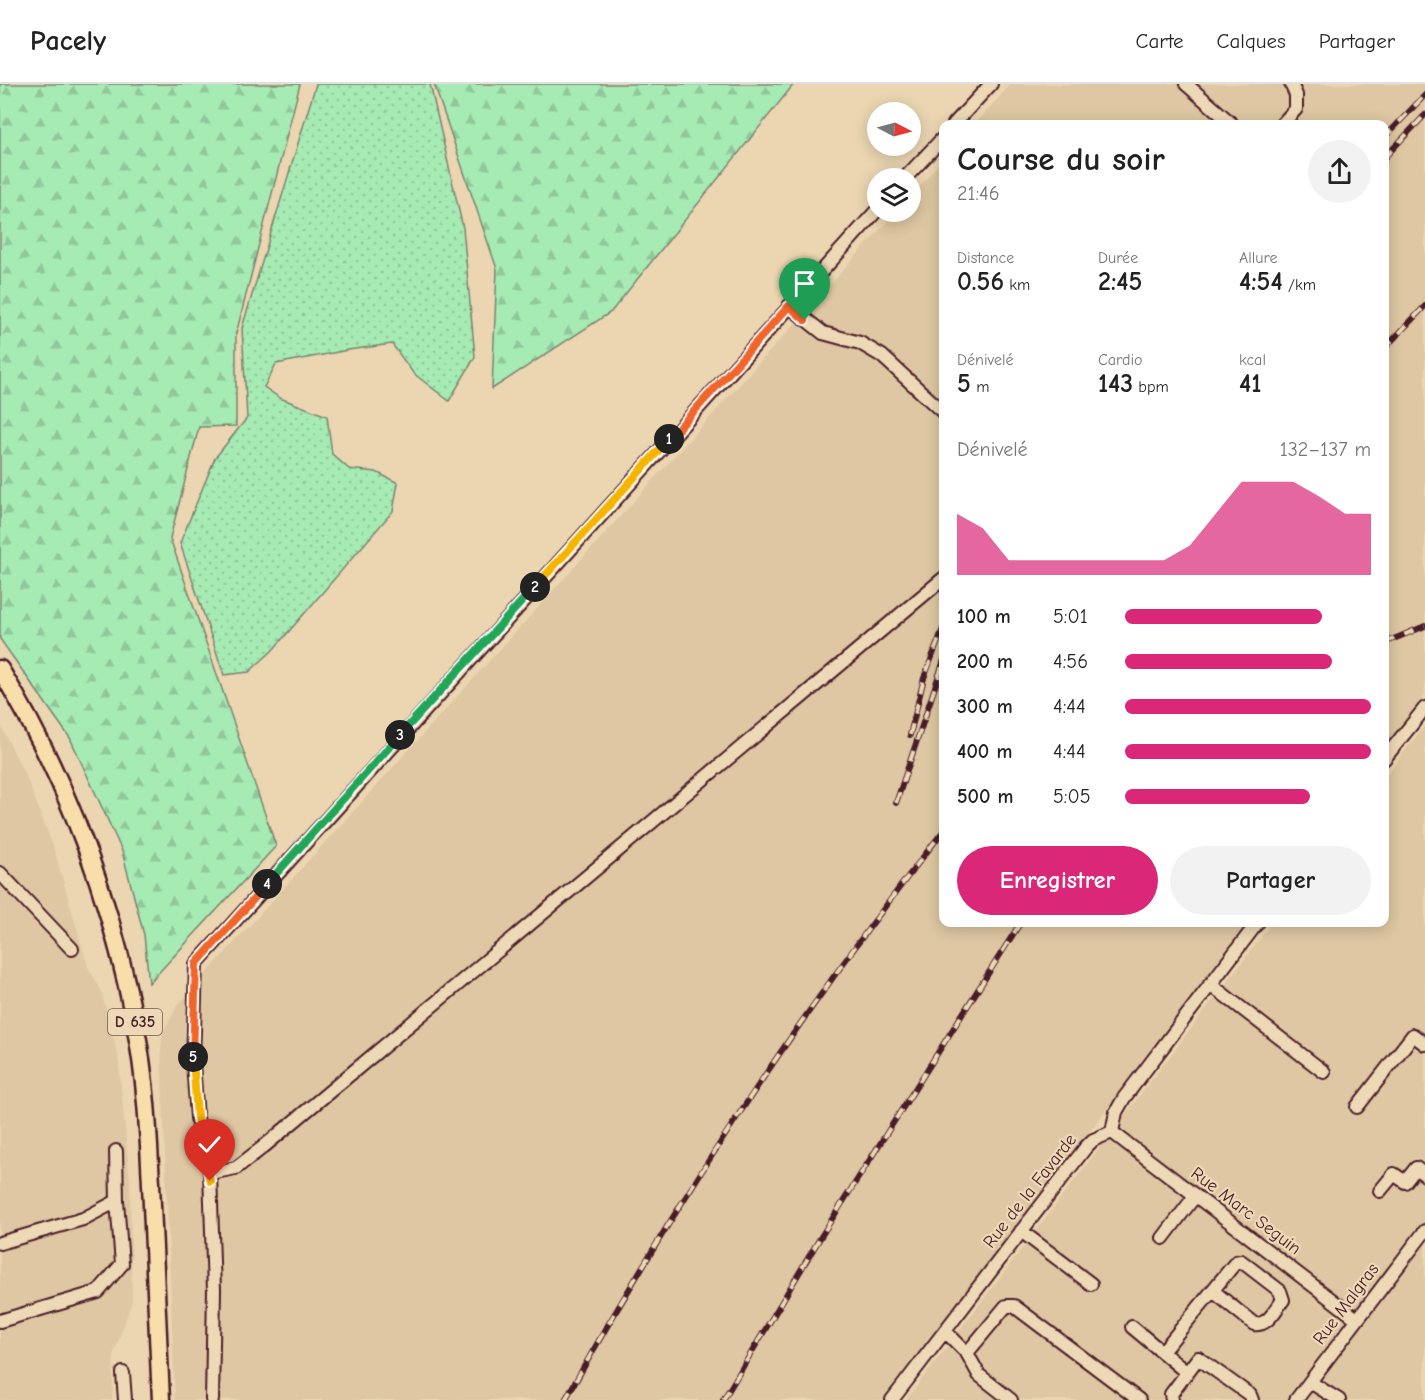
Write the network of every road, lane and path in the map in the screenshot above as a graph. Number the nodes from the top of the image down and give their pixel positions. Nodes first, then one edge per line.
1 (991, 84) edge
2 (1186, 84) edge
3 (1291, 84) edge
4 (958, 120) edge
5 (1227, 120) edge
6 (1286, 120) edge
7 (939, 141) edge
8 (914, 168) edge
9 (867, 221) edge
10 (789, 306) junction
11 (939, 408) edge
12 (939, 582) edge
13 (0, 669) edge
14 (1425, 708) edge
15 (1389, 753) edge
16 (0, 873) edge
17 (1254, 927) edge
18 (72, 949) dead end
19 (1210, 984) junction
20 (1425, 1044) edge
21 (1324, 1072) dead end
22 (1357, 1107) dead end
23 (1112, 1132) junction
24 (116, 1151) dead end
25 (210, 1173) junction
26 (1425, 1175) edge
27 (1380, 1191) dead end
28 (1196, 1196) junction
29 (117, 1201) junction
30 (1022, 1231) junction
31 (1425, 1231) edge
32 (1163, 1239) dead end
33 (0, 1243) edge
34 (1091, 1284) dead end
35 (1212, 1291) junction
36 (1357, 1320) junction
37 (0, 1321) edge
38 (1132, 1327) dead end
39 (945, 1331) junction
40 (1162, 1352) junction
41 (967, 1353) junction
42 (123, 1372) dead end
43 (1186, 1372) junction
44 (1310, 1382) junction
45 (125, 1400) edge
46 (161, 1400) edge
47 (212, 1400) edge
48 (892, 1400) edge
49 (1011, 1400) edge
50 (1139, 1400) edge
51 (1172, 1400) edge
52 (1252, 1400) edge
53 (1296, 1400) edge
54 (1339, 1400) edge

1 - 4 street
2 - 5 street
3 - 6 street
7 - 8 street
9 - 10 street
10 - 11 street
10 - 25 street
12 - 25 street
13 - 46 main road, D 635
14 - 15 street
16 - 18 street
17 - 19 street
19 - 21 street
19 - 23 street
20 - 22 street
23 - 28 street, Rue Marc Seguin
23 - 30 street, Rue de la Favarde
24 - 29 street
25 - 47 street
26 - 27 street
28 - 32 street
28 - 36 street, Rue Marc Seguin
29 - 33 street
29 - 37 street
30 - 34 street
30 - 39 street, Rue de la Favarde
31 - 36 street, Rue Malgras
35 - 35 street
35 - 40 street
36 - 44 street, Rue Malgras
38 - 40 street
39 - 41 street
39 - 48 street, Rue de la Favarde
40 - 43 street
41 - 49 street
41 - 50 street
42 - 45 street
43 - 51 street
43 - 52 street
44 - 53 street, Rue Malgras
44 - 54 street

